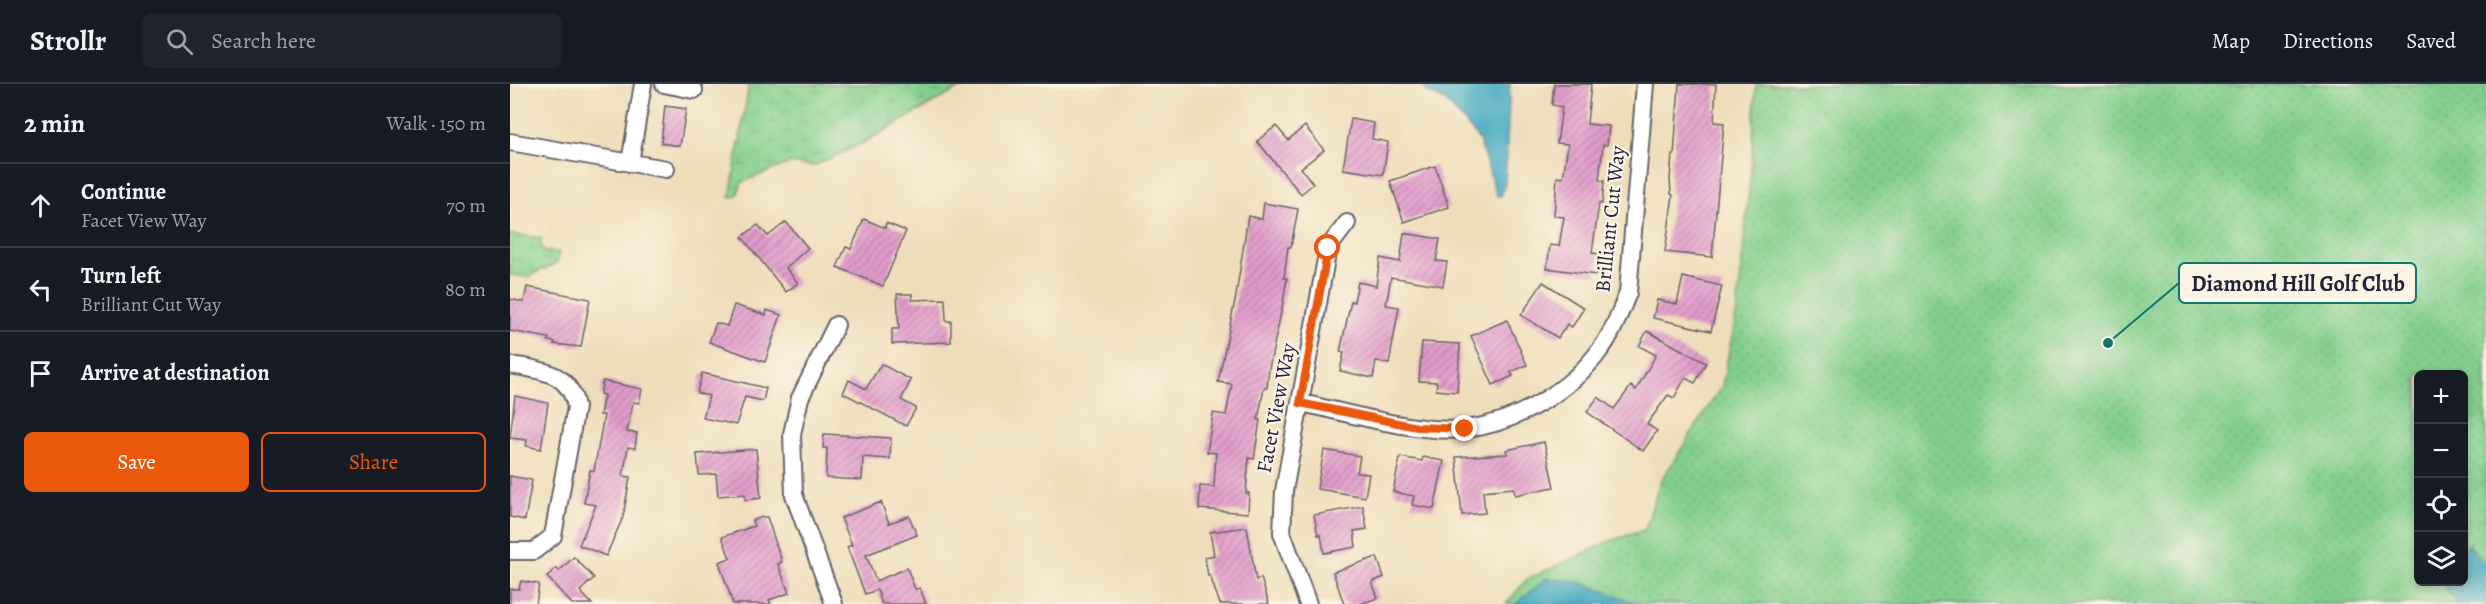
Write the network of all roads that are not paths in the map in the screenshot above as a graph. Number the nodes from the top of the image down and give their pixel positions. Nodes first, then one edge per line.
1 (643, 84) edge
2 (664, 84) edge
3 (1645, 84) edge
4 (694, 90) dead end
5 (510, 142) edge
6 (630, 163) junction
7 (666, 169) dead end
8 (1347, 223) dead end
9 (836, 326) dead end
10 (510, 365) edge
11 (1300, 403) junction
12 (510, 550) edge
13 (834, 604) edge
14 (1308, 604) edge

1 - 6 street
2 - 4 street
3 - 11 street, Brilliant Cut Way
5 - 6 street
6 - 7 street
8 - 11 street, Facet View Way
9 - 13 street
10 - 12 street
11 - 14 street, Facet View Way

